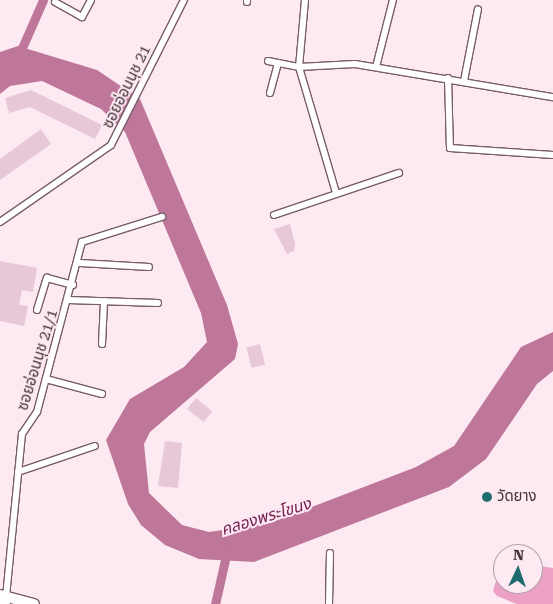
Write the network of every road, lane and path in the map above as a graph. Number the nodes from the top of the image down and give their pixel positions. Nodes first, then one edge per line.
1 (91, 0) edge
2 (184, 0) edge
3 (304, 0) edge
4 (394, 0) edge
5 (55, 2) dead end
6 (478, 9) dead end
7 (268, 61) dead end
8 (278, 64) junction
9 (299, 66) junction
10 (376, 67) junction
11 (448, 78) junction
12 (464, 80) junction
13 (270, 93) dead end
14 (553, 98) edge
15 (553, 155) edge
16 (399, 173) dead end
17 (336, 193) junction
18 (274, 215) dead end
19 (162, 217) dead end
20 (0, 222) edge
21 (80, 263) junction
22 (149, 266) dead end
23 (73, 285) junction
24 (68, 300) junction
25 (104, 301) junction
26 (158, 303) dead end
27 (37, 310) dead end
28 (102, 344) dead end
29 (46, 379) junction
30 (102, 394) dead end
31 (95, 446) dead end
32 (18, 472) junction
33 (330, 553) dead end
34 (3, 600) edge
35 (34, 604) edge
36 (328, 604) edge

1 - 5 street
2 - 20 street, ซอยอ่อนนุช 21
3 - 9 street
4 - 10 street
6 - 12 street
7 - 8 street
8 - 9 street
8 - 13 street
9 - 10 street
9 - 17 street
10 - 11 street
11 - 12 street
11 - 15 street
12 - 14 street
16 - 17 street
17 - 18 street
19 - 21 street, ซอยอ่อนนุช 21/1
21 - 22 street
21 - 23 street, ซอยอ่อนนุช 21/1
23 - 24 street, ซอยอ่อนนุช 21/1
23 - 27 street
24 - 25 street
24 - 29 street, ซอยอ่อนนุช 21/1
25 - 26 street
25 - 28 street
29 - 30 street
29 - 32 street, ซอยอ่อนนุช 21/1
31 - 32 street
32 - 34 street, ซอยอ่อนนุช 21/1
33 - 36 street
34 - 35 main road

